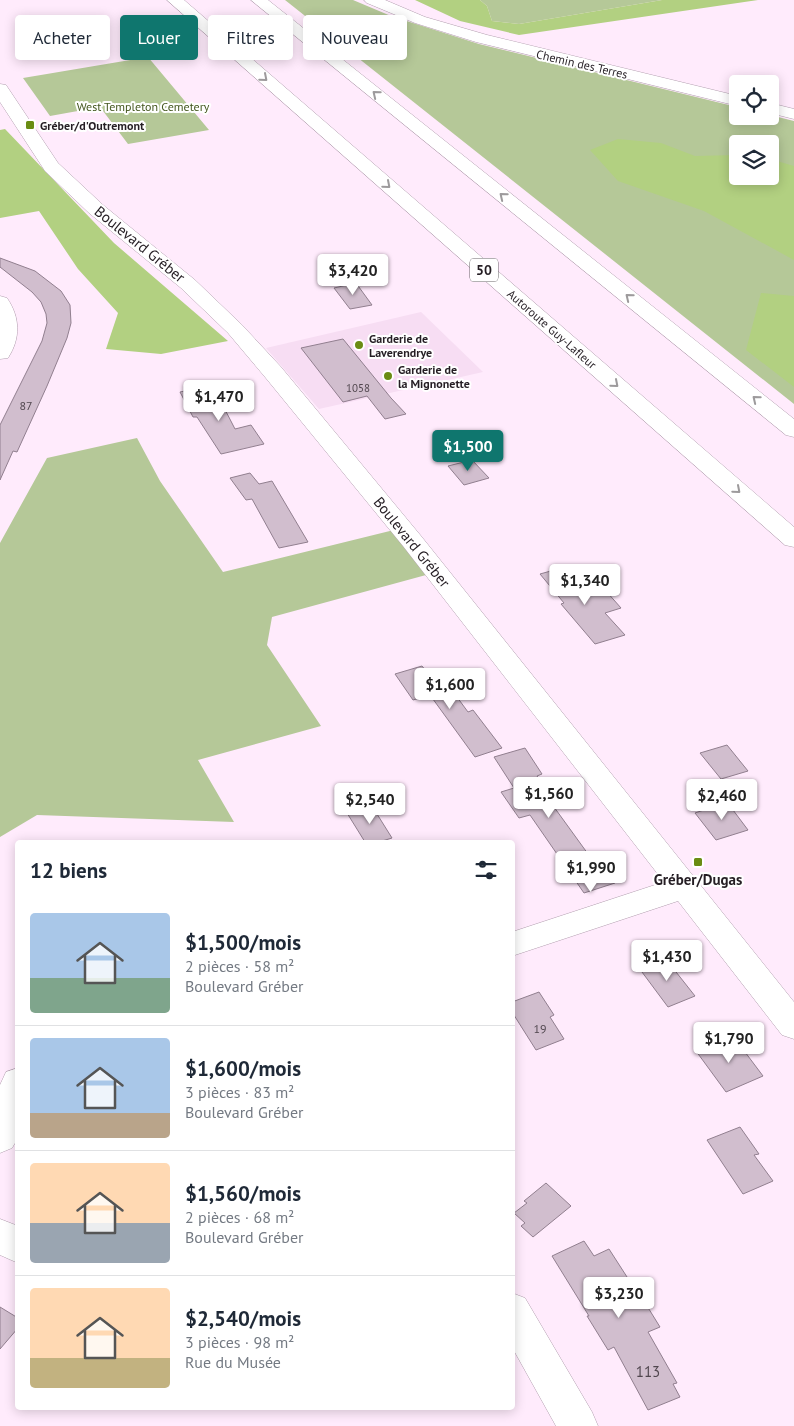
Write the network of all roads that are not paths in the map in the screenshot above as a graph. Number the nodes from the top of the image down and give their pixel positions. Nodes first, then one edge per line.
1 (174, 0) edge
2 (259, 0) edge
3 (372, 0) edge
4 (1, 92) edge
5 (729, 98) edge
6 (779, 110) edge
7 (794, 114) edge
8 (0, 302) edge
9 (0, 353) edge
10 (794, 430) edge
11 (794, 540) edge
12 (684, 887) junction
13 (515, 943) edge
14 (794, 1026) edge
15 (15, 1091) edge
16 (0, 1138) edge
17 (0, 1235) edge
18 (15, 1245) edge
19 (515, 1315) edge
20 (578, 1426) edge

1 -> 11 main road, Autoroute Guy-Lafleur / 50
10 -> 2 main road
3 - 5 main road, Chemin des Terres
4 - 12 main road, Boulevard Gréber
6 - 7 main road
8 - 9 main road
12 - 13 main road
12 - 14 main road, Boulevard Gréber
15 - 16 main road
17 - 18 main road
19 - 20 main road

